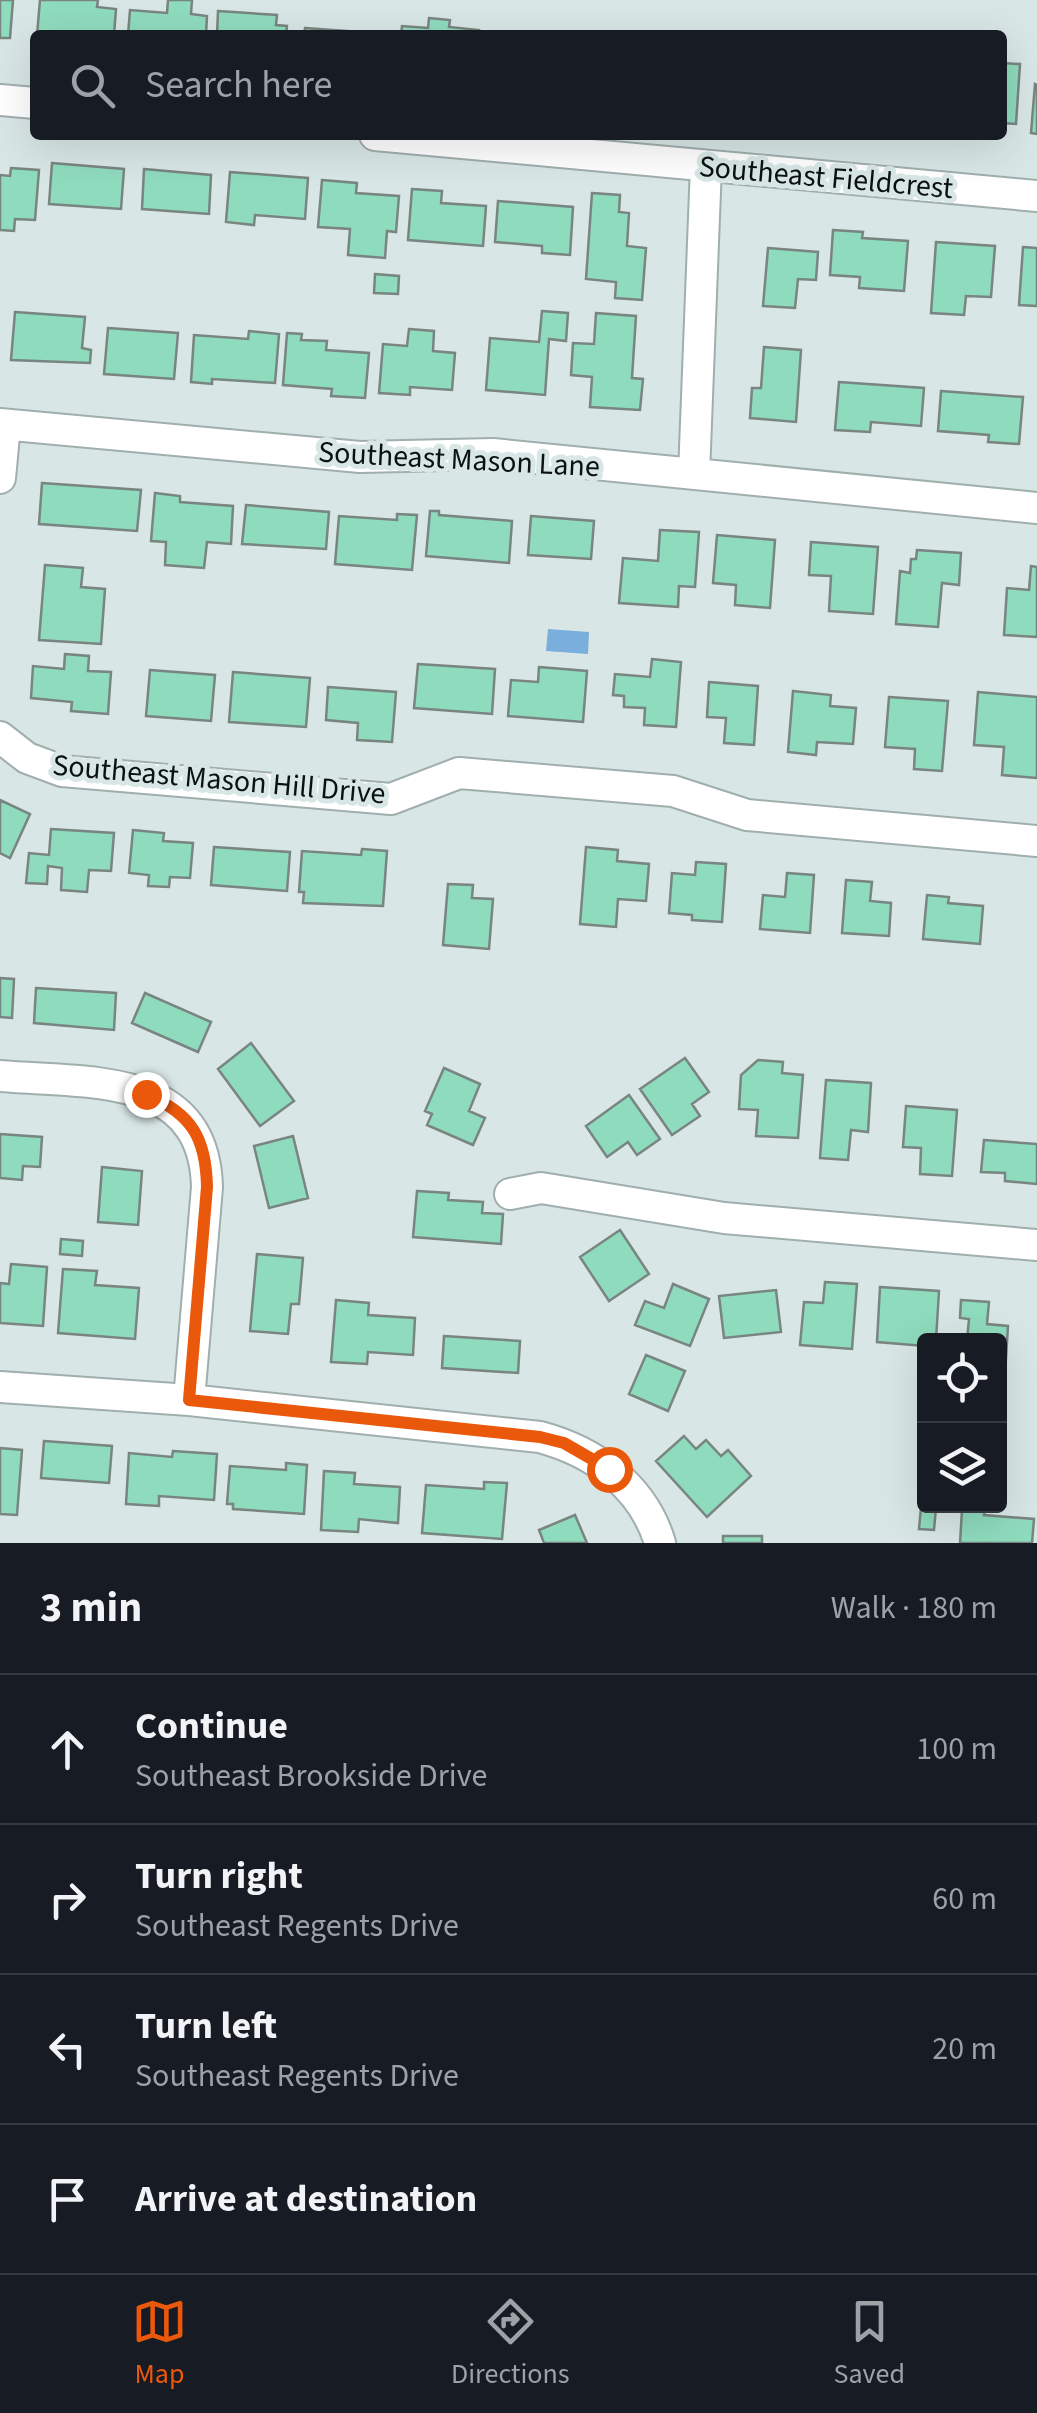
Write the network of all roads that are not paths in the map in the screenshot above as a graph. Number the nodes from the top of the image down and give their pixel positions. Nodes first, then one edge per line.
1 (0, 100) edge
2 (30, 103) edge
3 (429, 140) edge
4 (706, 166) junction
5 (1037, 196) edge
6 (3, 424) edge
7 (694, 474) junction
8 (0, 478) edge
9 (1037, 508) edge
10 (0, 737) edge
11 (1037, 841) edge
12 (0, 1076) edge
13 (510, 1194) dead end
14 (1037, 1245) edge
15 (0, 1387) edge
16 (189, 1400) junction
17 (660, 1543) edge

1 - 2 street
3 - 4 street, Southeast Fieldcrest
4 - 5 street, Southeast Fieldcrest
4 - 7 street
6 - 7 street, Southeast Mason Lane
6 - 8 street
7 - 9 street, Southeast Mason Lane
10 - 11 street, Southeast Mason Hill Drive
12 - 16 street
13 - 14 street
15 - 16 street
16 - 17 street

